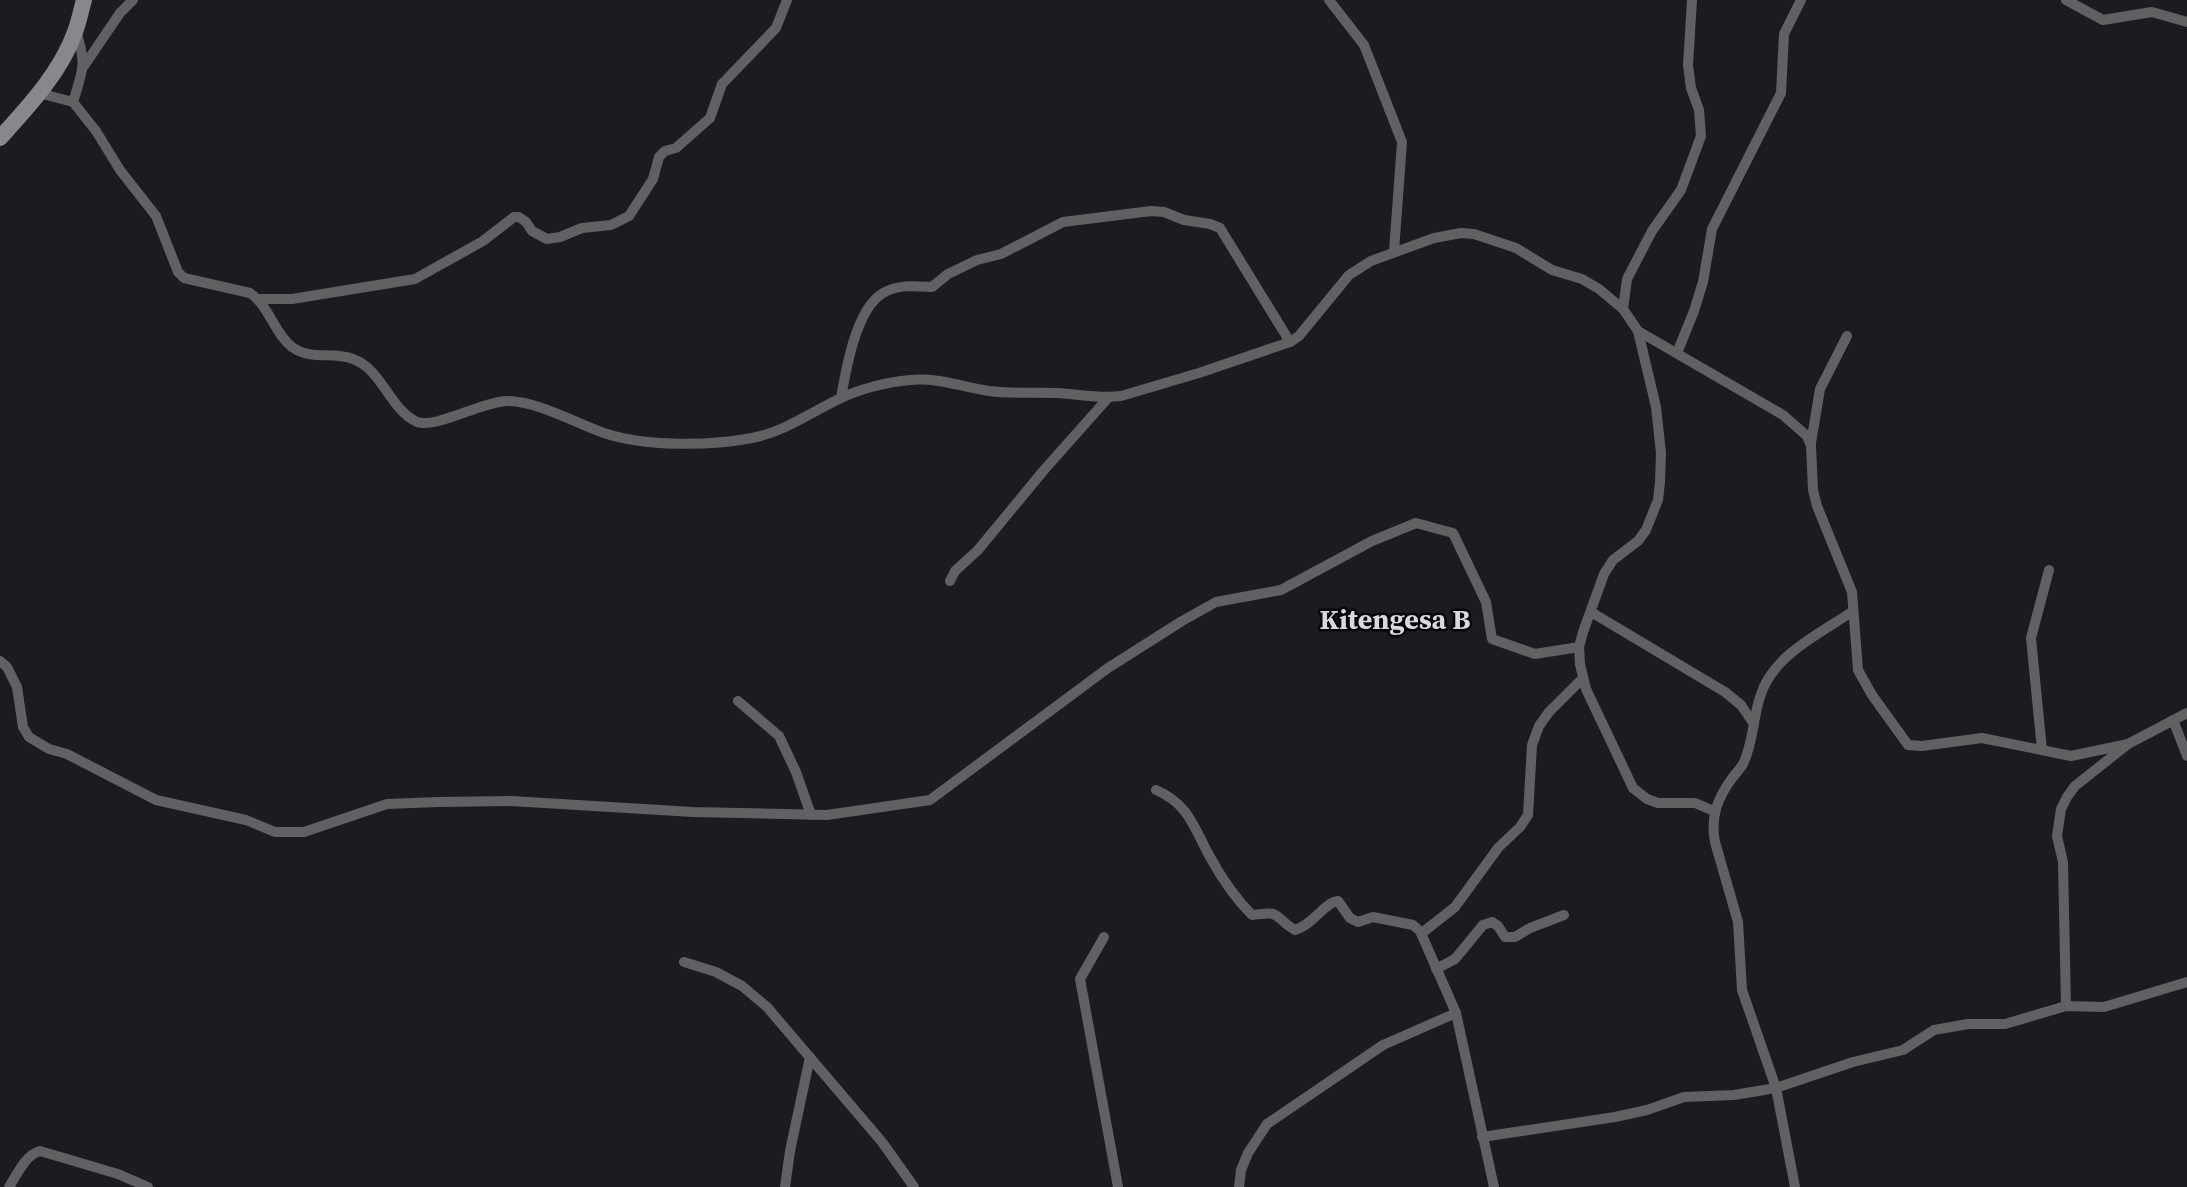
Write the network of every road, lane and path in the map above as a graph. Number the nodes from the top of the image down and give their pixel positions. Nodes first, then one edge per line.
1 (84, 0) edge
2 (133, 0) edge
3 (788, 0) edge
4 (1329, 0) edge
5 (1692, 0) edge
6 (1801, 0) edge
7 (2066, 0) edge
8 (2187, 22) edge
9 (76, 31) junction
10 (84, 66) junction
11 (39, 93) junction
12 (73, 102) junction
13 (0, 138) edge
14 (1394, 251) junction
15 (258, 299) junction
16 (1623, 309) junction
17 (1638, 331) junction
18 (1847, 336) dead end
19 (1290, 342) junction
20 (1677, 353) junction
21 (841, 398) junction
22 (1108, 398) junction
23 (1811, 446) junction
24 (2049, 569) dead end
25 (950, 581) dead end
26 (1853, 611) junction
27 (1591, 612) junction
28 (1579, 647) junction
29 (0, 661) edge
30 (1583, 678) junction
31 (738, 701) dead end
32 (2187, 713) edge
33 (2174, 720) junction
34 (1754, 724) junction
35 (2128, 744) junction
36 (2042, 750) junction
37 (2187, 756) edge
38 (1156, 790) dead end
39 (1714, 811) junction
40 (811, 815) junction
41 (1564, 915) dead end
42 (1422, 933) junction
43 (1104, 937) dead end
44 (684, 962) dead end
45 (1436, 969) junction
46 (2187, 982) edge
47 (2066, 1006) junction
48 (1456, 1013) junction
49 (810, 1057) junction
50 (1776, 1088) junction
51 (1482, 1138) junction
52 (904, 1181) edge
53 (9, 1187) edge
54 (148, 1187) edge
55 (785, 1187) edge
56 (914, 1187) edge
57 (1118, 1187) edge
58 (1239, 1187) edge
59 (1494, 1187) edge
60 (1794, 1187) edge

1 - 9 street
2 - 10 street
3 - 15 street
4 - 14 street
5 - 16 street
6 - 20 street
7 - 8 street
9 - 10 street
9 - 11 street
10 - 12 street
11 - 12 street
11 - 13 street
12 - 15 street
14 - 16 street
14 - 19 street
15 - 21 street
16 - 17 street
17 - 20 street
17 - 27 street
18 - 23 street
19 - 21 street
19 - 22 street
20 - 23 street
21 - 22 street
22 - 25 street
23 - 26 street
24 - 36 street
26 - 34 street
26 - 36 street
27 - 28 street
27 - 34 street
28 - 30 street
28 - 40 street
29 - 40 street
30 - 39 street
30 - 42 street
31 - 40 street
32 - 33 street
33 - 35 street
33 - 37 street
34 - 39 street
35 - 36 street
35 - 47 street
38 - 42 street
39 - 50 street
41 - 45 street
42 - 45 street
43 - 57 street
44 - 49 street
45 - 48 street
46 - 47 street
47 - 50 street
48 - 51 street
48 - 58 street
49 - 52 street
49 - 55 street
50 - 51 street
50 - 60 street
51 - 59 street
52 - 56 street
53 - 54 street

